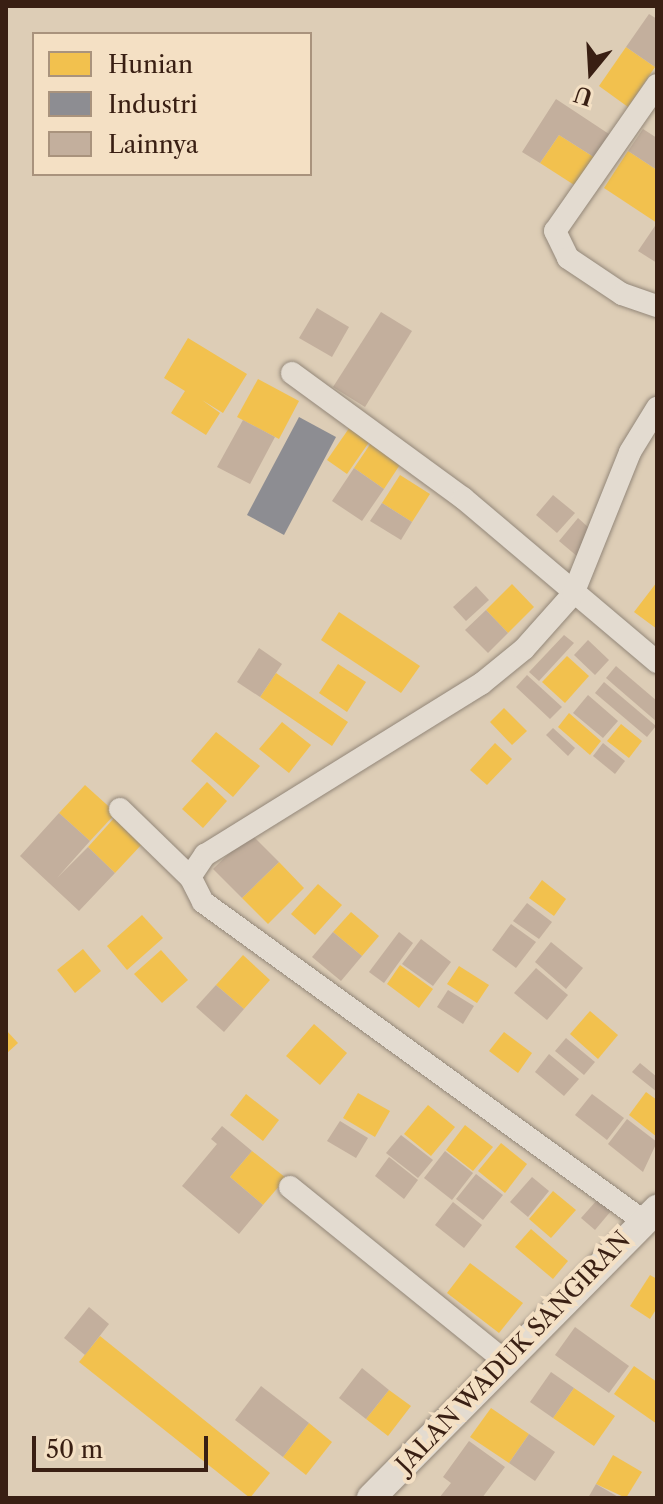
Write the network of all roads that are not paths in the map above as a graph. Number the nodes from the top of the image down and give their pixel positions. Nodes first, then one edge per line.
1 (657, 85) edge
2 (657, 306) edge
3 (292, 373) dead end
4 (657, 408) edge
5 (573, 594) junction
6 (657, 662) edge
7 (120, 809) dead end
8 (190, 877) junction
9 (290, 1187) dead end
10 (650, 1214) edge
11 (504, 1360) junction
12 (371, 1498) edge

1 - 2 street
3 - 5 street
4 - 5 street
5 - 6 street
5 - 8 street
7 - 8 street
8 - 10 street
9 - 11 street
10 - 11 street, JALAN WADUK SANGIRAN
11 - 12 street, JALAN WADUK SANGIRAN

